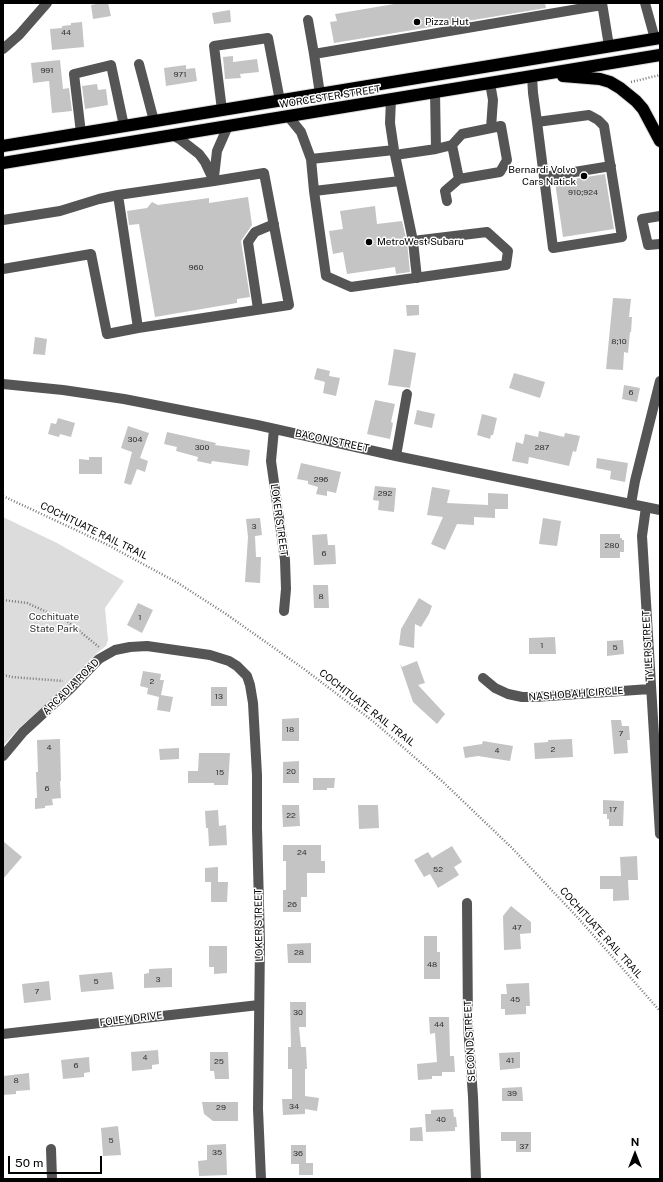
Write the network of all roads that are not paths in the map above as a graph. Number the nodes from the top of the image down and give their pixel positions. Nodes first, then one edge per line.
1 (47, 3) edge
2 (644, 3) edge
3 (602, 4) edge
4 (308, 20) dead end
5 (658, 38) edge
6 (609, 46) junction
7 (3, 49) edge
8 (314, 54) junction
9 (660, 55) edge
10 (139, 64) dead end
11 (532, 76) junction
12 (490, 83) junction
13 (435, 92) junction
14 (320, 94) junction
15 (391, 99) junction
16 (280, 100) junction
17 (222, 110) junction
18 (288, 116) junction
19 (154, 121) junction
20 (537, 122) junction
21 (124, 126) junction
22 (228, 126) junction
23 (491, 128) junction
24 (81, 133) junction
25 (172, 135) junction
26 (660, 141) edge
27 (452, 145) junction
28 (3, 146) edge
29 (436, 149) junction
30 (394, 153) junction
31 (311, 159) junction
32 (3, 163) edge
33 (611, 166) junction
34 (544, 178) junction
35 (459, 179) junction
36 (214, 181) junction
37 (400, 181) junction
38 (314, 191) junction
39 (118, 195) junction
40 (447, 201) dead end
41 (660, 216) edge
42 (3, 220) edge
43 (274, 224) junction
44 (413, 241) junction
45 (660, 244) edge
46 (3, 269) edge
47 (417, 278) junction
48 (258, 309) junction
49 (138, 328) junction
50 (660, 381) edge
51 (3, 384) edge
52 (407, 394) dead end
53 (274, 429) junction
54 (396, 456) junction
55 (631, 504) junction
56 (646, 507) junction
57 (660, 510) edge
58 (284, 611) dead end
59 (244, 673) joint
60 (483, 678) dead end
61 (650, 689) junction
62 (3, 756) edge
63 (660, 834) edge
64 (468, 903) dead end
65 (259, 1005) junction
66 (3, 1034) edge
67 (51, 1149) dead end
68 (52, 1179) edge
69 (261, 1179) edge
70 (476, 1179) edge

1 - 7 street
2 - 5 street
3 - 6 street
3 - 8 street
4 - 8 street
5 - 6 highway, WORCESTER STREET
6 - 14 highway, WORCESTER STREET
8 - 14 street
9 - 11 highway, WORCESTER STREET
10 - 19 street
11 - 12 highway, WORCESTER STREET
11 - 20 street
11 - 26 highway
12 - 13 highway, WORCESTER STREET
12 - 23 street
13 - 15 highway, WORCESTER STREET
13 - 29 street
14 - 16 highway, WORCESTER STREET
15 - 18 highway, WORCESTER STREET
15 - 30 street
16 - 17 highway, WORCESTER STREET
16 - 17 street
17 - 19 highway, WORCESTER STREET
18 - 22 highway, WORCESTER STREET
18 - 31 street
19 - 21 highway, WORCESTER STREET
20 - 33 street
20 - 34 street
21 - 24 highway, WORCESTER STREET
21 - 24 street
22 - 25 highway, WORCESTER STREET
22 - 36 street
23 - 27 street
23 - 35 street
24 - 28 highway, WORCESTER STREET
25 - 32 highway, WORCESTER STREET
25 - 36 street
27 - 29 street
27 - 35 street
29 - 30 street
30 - 31 street
30 - 37 street
31 - 38 street
33 - 34 street
33 - 34 street
35 - 40 street
36 - 39 street
36 - 43 street
37 - 38 street
37 - 44 street
38 - 47 street
39 - 42 street
39 - 49 street
41 - 45 street
43 - 48 street
43 - 48 street
44 - 47 street
44 - 47 street
46 - 49 street
48 - 49 street
50 - 55 street
51 - 53 street, BACON STREET
52 - 54 street
53 - 54 street, BACON STREET
53 - 58 street, LOKER STREET
54 - 55 street, BACON STREET
55 - 56 street, BACON STREET
56 - 57 street, BACON STREET
56 - 61 street, TYLER STREET
59 - 62 street, ARCADIA ROAD
59 - 65 street, LOKER STREET
60 - 61 street, NASHOBAH CIRCLE
61 - 63 street, TYLER STREET
64 - 70 street, SECOND STREET
65 - 66 street, FOLEY DRIVE
65 - 69 street, LOKER STREET
67 - 68 street

